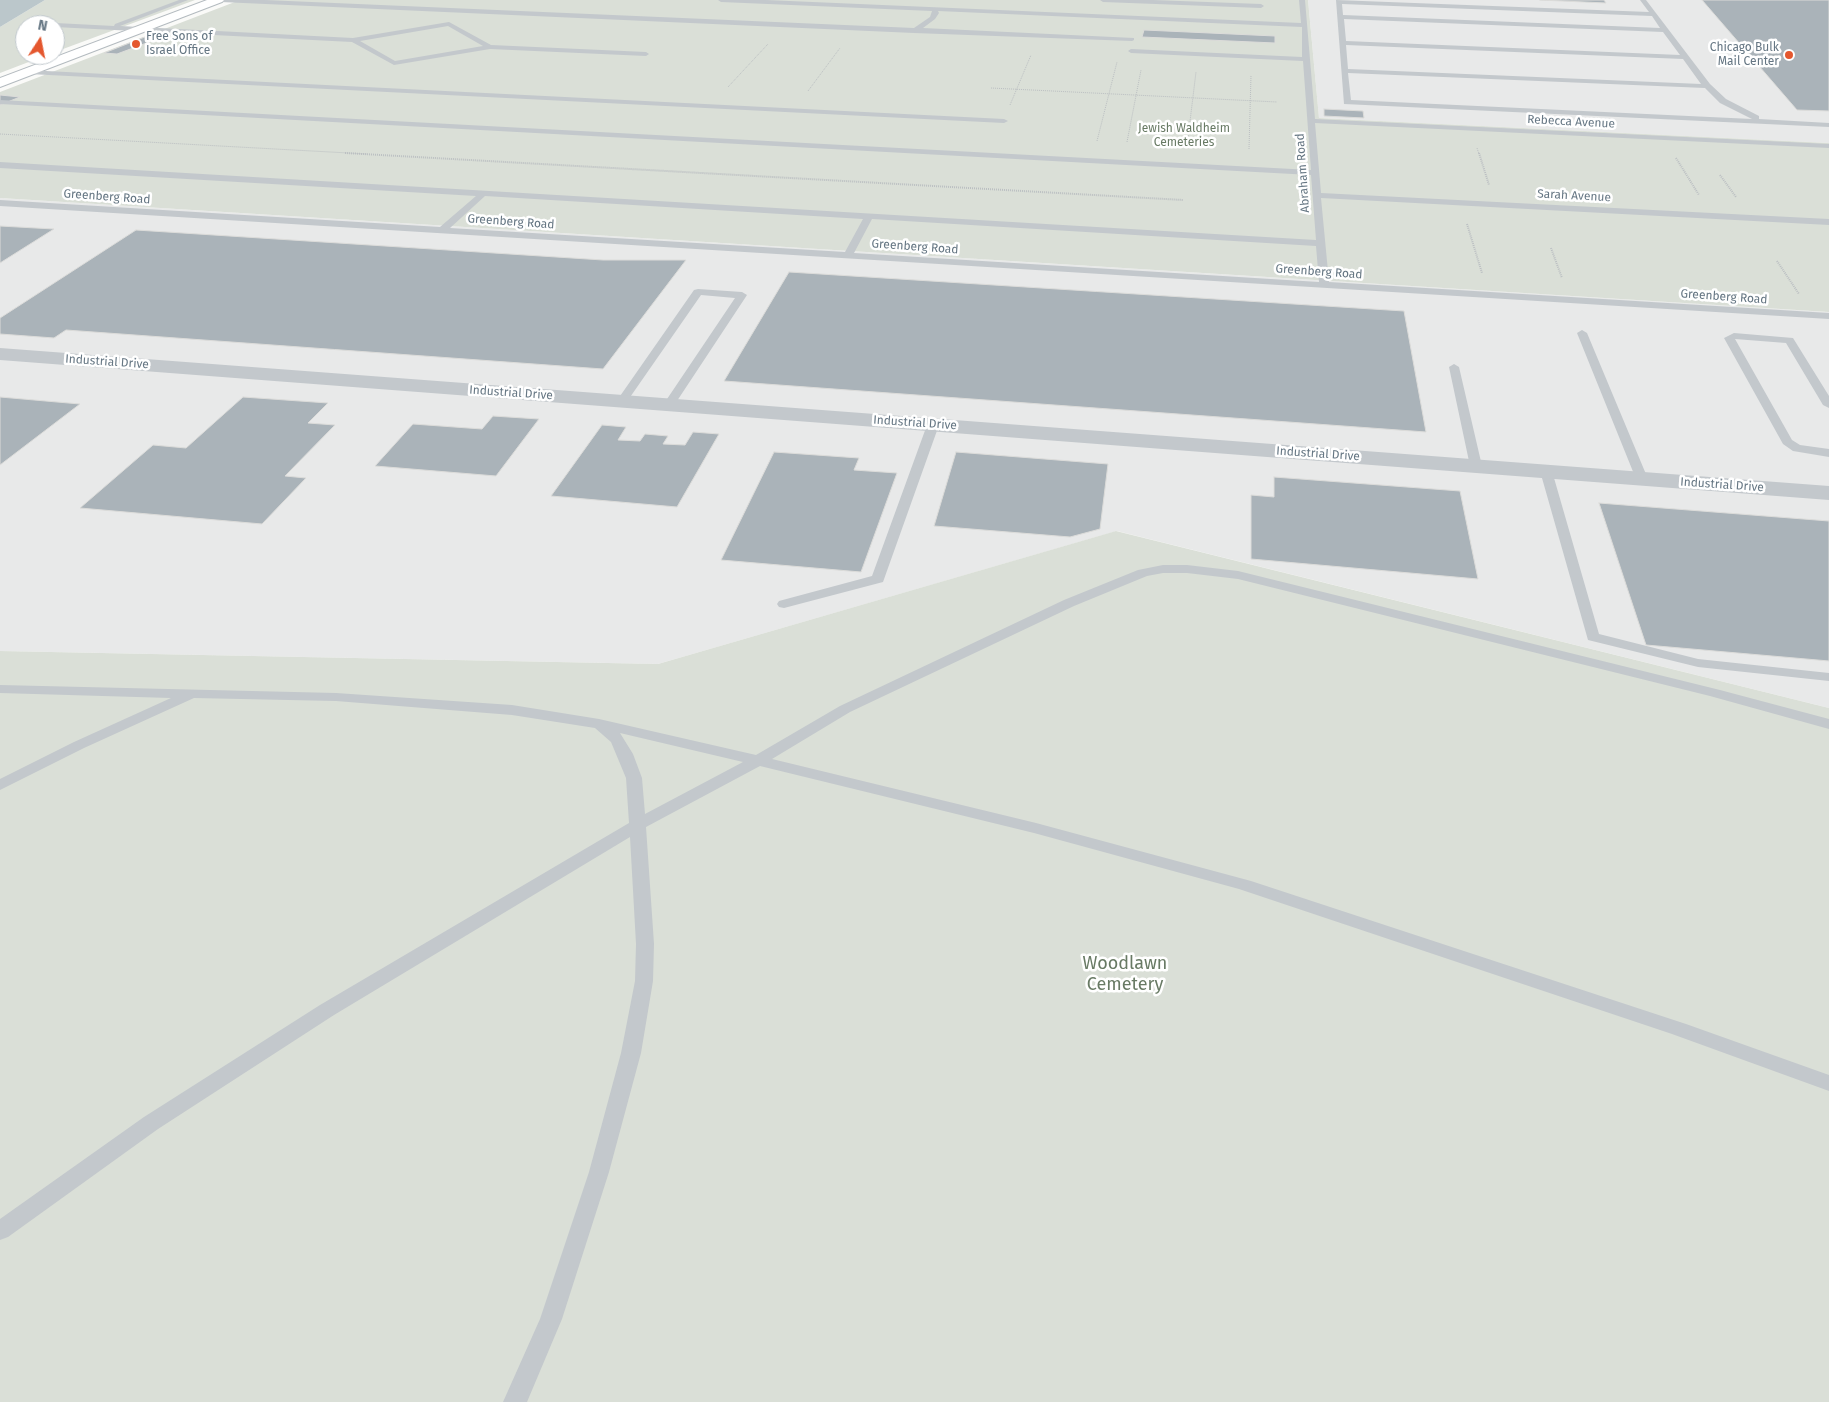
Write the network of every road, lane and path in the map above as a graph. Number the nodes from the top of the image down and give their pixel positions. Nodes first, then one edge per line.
1 (185, 0) edge
2 (219, 0) edge
3 (721, 0) edge
4 (1103, 0) edge
5 (1302, 0) edge
6 (1643, 0) edge
7 (1339, 1) edge
8 (1261, 6) dead end
9 (934, 9) junction
10 (1653, 14) junction
11 (1341, 17) junction
12 (65, 25) edge
13 (1305, 25) junction
14 (111, 27) junction
15 (141, 29) junction
16 (1665, 30) junction
17 (914, 31) junction
18 (353, 40) junction
19 (1132, 40) dead end
20 (769, 43) dead end
21 (1342, 43) junction
22 (490, 47) junction
23 (841, 48) dead end
24 (1033, 49) dead end
25 (1131, 51) dead end
26 (646, 54) dead end
27 (1197, 54) junction
28 (1685, 56) junction
29 (1117, 59) dead end
30 (1306, 59) junction
31 (1251, 68) dead end
32 (1142, 69) dead end
33 (1344, 71) junction
34 (29, 72) junction
35 (0, 82) edge
36 (1707, 86) junction
37 (991, 88) dead end
38 (1016, 90) junction
39 (1109, 94) junction
40 (1136, 95) junction
41 (1193, 98) junction
42 (1250, 101) junction
43 (0, 102) edge
44 (1277, 102) dead end
45 (711, 106) junction
46 (793, 111) junction
47 (1312, 121) junction
48 (1762, 121) junction
49 (1004, 122) joint
50 (1829, 125) edge
51 (1472, 129) junction
52 (0, 134) edge
53 (1663, 138) junction
54 (1829, 146) edge
55 (1092, 161) junction
56 (1123, 162) junction
57 (0, 165) edge
58 (1185, 166) junction
59 (1248, 169) junction
60 (1316, 173) junction
61 (484, 193) junction
62 (1317, 195) junction
63 (1183, 200) dead end
64 (1460, 202) junction
65 (0, 203) edge
66 (1498, 204) junction
67 (869, 216) junction
68 (1712, 216) junction
69 (1829, 222) edge
70 (442, 230) junction
71 (1321, 243) junction
72 (1550, 248) dead end
73 (848, 256) junction
74 (1777, 261) dead end
75 (1324, 285) junction
76 (1488, 295) junction
77 (1571, 300) junction
78 (1814, 315) junction
79 (1829, 316) edge
80 (1582, 333) dead end
81 (0, 354) edge
82 (1454, 367) dead end
83 (622, 401) junction
84 (669, 405) junction
85 (1829, 406) edge
86 (934, 425) junction
87 (1829, 453) edge
88 (1476, 466) junction
89 (1546, 471) junction
90 (1642, 478) junction
91 (1829, 493) edge
92 (784, 604) dead end
93 (1829, 677) edge
94 (0, 689) edge
95 (192, 694) junction
96 (598, 724) junction
97 (1829, 724) edge
98 (758, 760) junction
99 (0, 784) edge
100 (637, 825) junction
101 (1829, 1083) edge
102 (0, 1231) edge
103 (514, 1402) edge

1 - 14 lane
2 - 15 main road
2 - 17 lane
3 - 9 lane
4 - 8 lane
5 - 13 lane, Abraham Road
6 - 10 lane
7 - 10 lane
7 - 11 lane
9 - 13 lane
9 - 17 lane
10 - 16 lane
11 - 16 lane
11 - 21 lane
12 - 14 lane
13 - 30 lane, Abraham Road
14 - 15 lane
15 - 18 lane
15 - 34 main road
16 - 28 lane
17 - 19 lane
18 - 22 lane
18 - 22 lane
20 - 45 path
21 - 28 lane
21 - 33 lane
22 - 26 lane
23 - 46 path
24 - 38 path
25 - 27 lane
27 - 30 lane
27 - 41 path
28 - 36 lane
29 - 39 path
30 - 47 lane, Abraham Road
31 - 42 path
32 - 40 path
33 - 36 lane
33 - 48 lane
34 - 35 main road
34 - 45 lane
36 - 48 lane
37 - 38 path
38 - 39 path
38 - 49 path
39 - 40 path
39 - 55 path
40 - 41 path
40 - 56 path
41 - 42 path
41 - 58 path
42 - 44 path
42 - 59 path
43 - 55 lane
45 - 46 lane
46 - 49 lane
47 - 51 lane, Rebecca Avenue
47 - 60 lane, Abraham Road
48 - 50 lane
51 - 53 lane, Rebecca Avenue
51 - 66 path
52 - 63 path
53 - 54 lane, Rebecca Avenue
53 - 68 path
55 - 56 lane
56 - 58 lane
57 - 61 lane
58 - 59 lane
59 - 60 lane
60 - 62 lane, Abraham Road
61 - 67 lane
61 - 70 lane
62 - 64 lane, Sarah Avenue
62 - 71 lane, Abraham Road
64 - 66 lane, Sarah Avenue
64 - 76 path
65 - 70 lane, Greenberg Road
66 - 68 lane, Sarah Avenue
67 - 71 lane
67 - 73 lane
68 - 69 lane, Sarah Avenue
70 - 73 lane, Greenberg Road
71 - 75 lane, Abraham Road
72 - 77 path
73 - 75 lane, Greenberg Road
74 - 78 path
75 - 76 lane, Greenberg Road
76 - 77 lane, Greenberg Road
77 - 78 lane, Greenberg Road
78 - 79 lane, Greenberg Road
80 - 90 lane
81 - 83 street, Industrial Drive
82 - 88 lane
83 - 84 street, Industrial Drive
83 - 84 lane
84 - 86 street, Industrial Drive
85 - 87 lane
86 - 88 street, Industrial Drive
86 - 92 lane
88 - 89 street, Industrial Drive
89 - 90 street, Industrial Drive
89 - 93 lane
90 - 91 street, Industrial Drive
94 - 95 lane
95 - 96 lane
95 - 99 lane
96 - 98 lane
96 - 100 lane
97 - 98 lane
98 - 100 lane
98 - 101 lane
100 - 102 lane
100 - 103 lane

